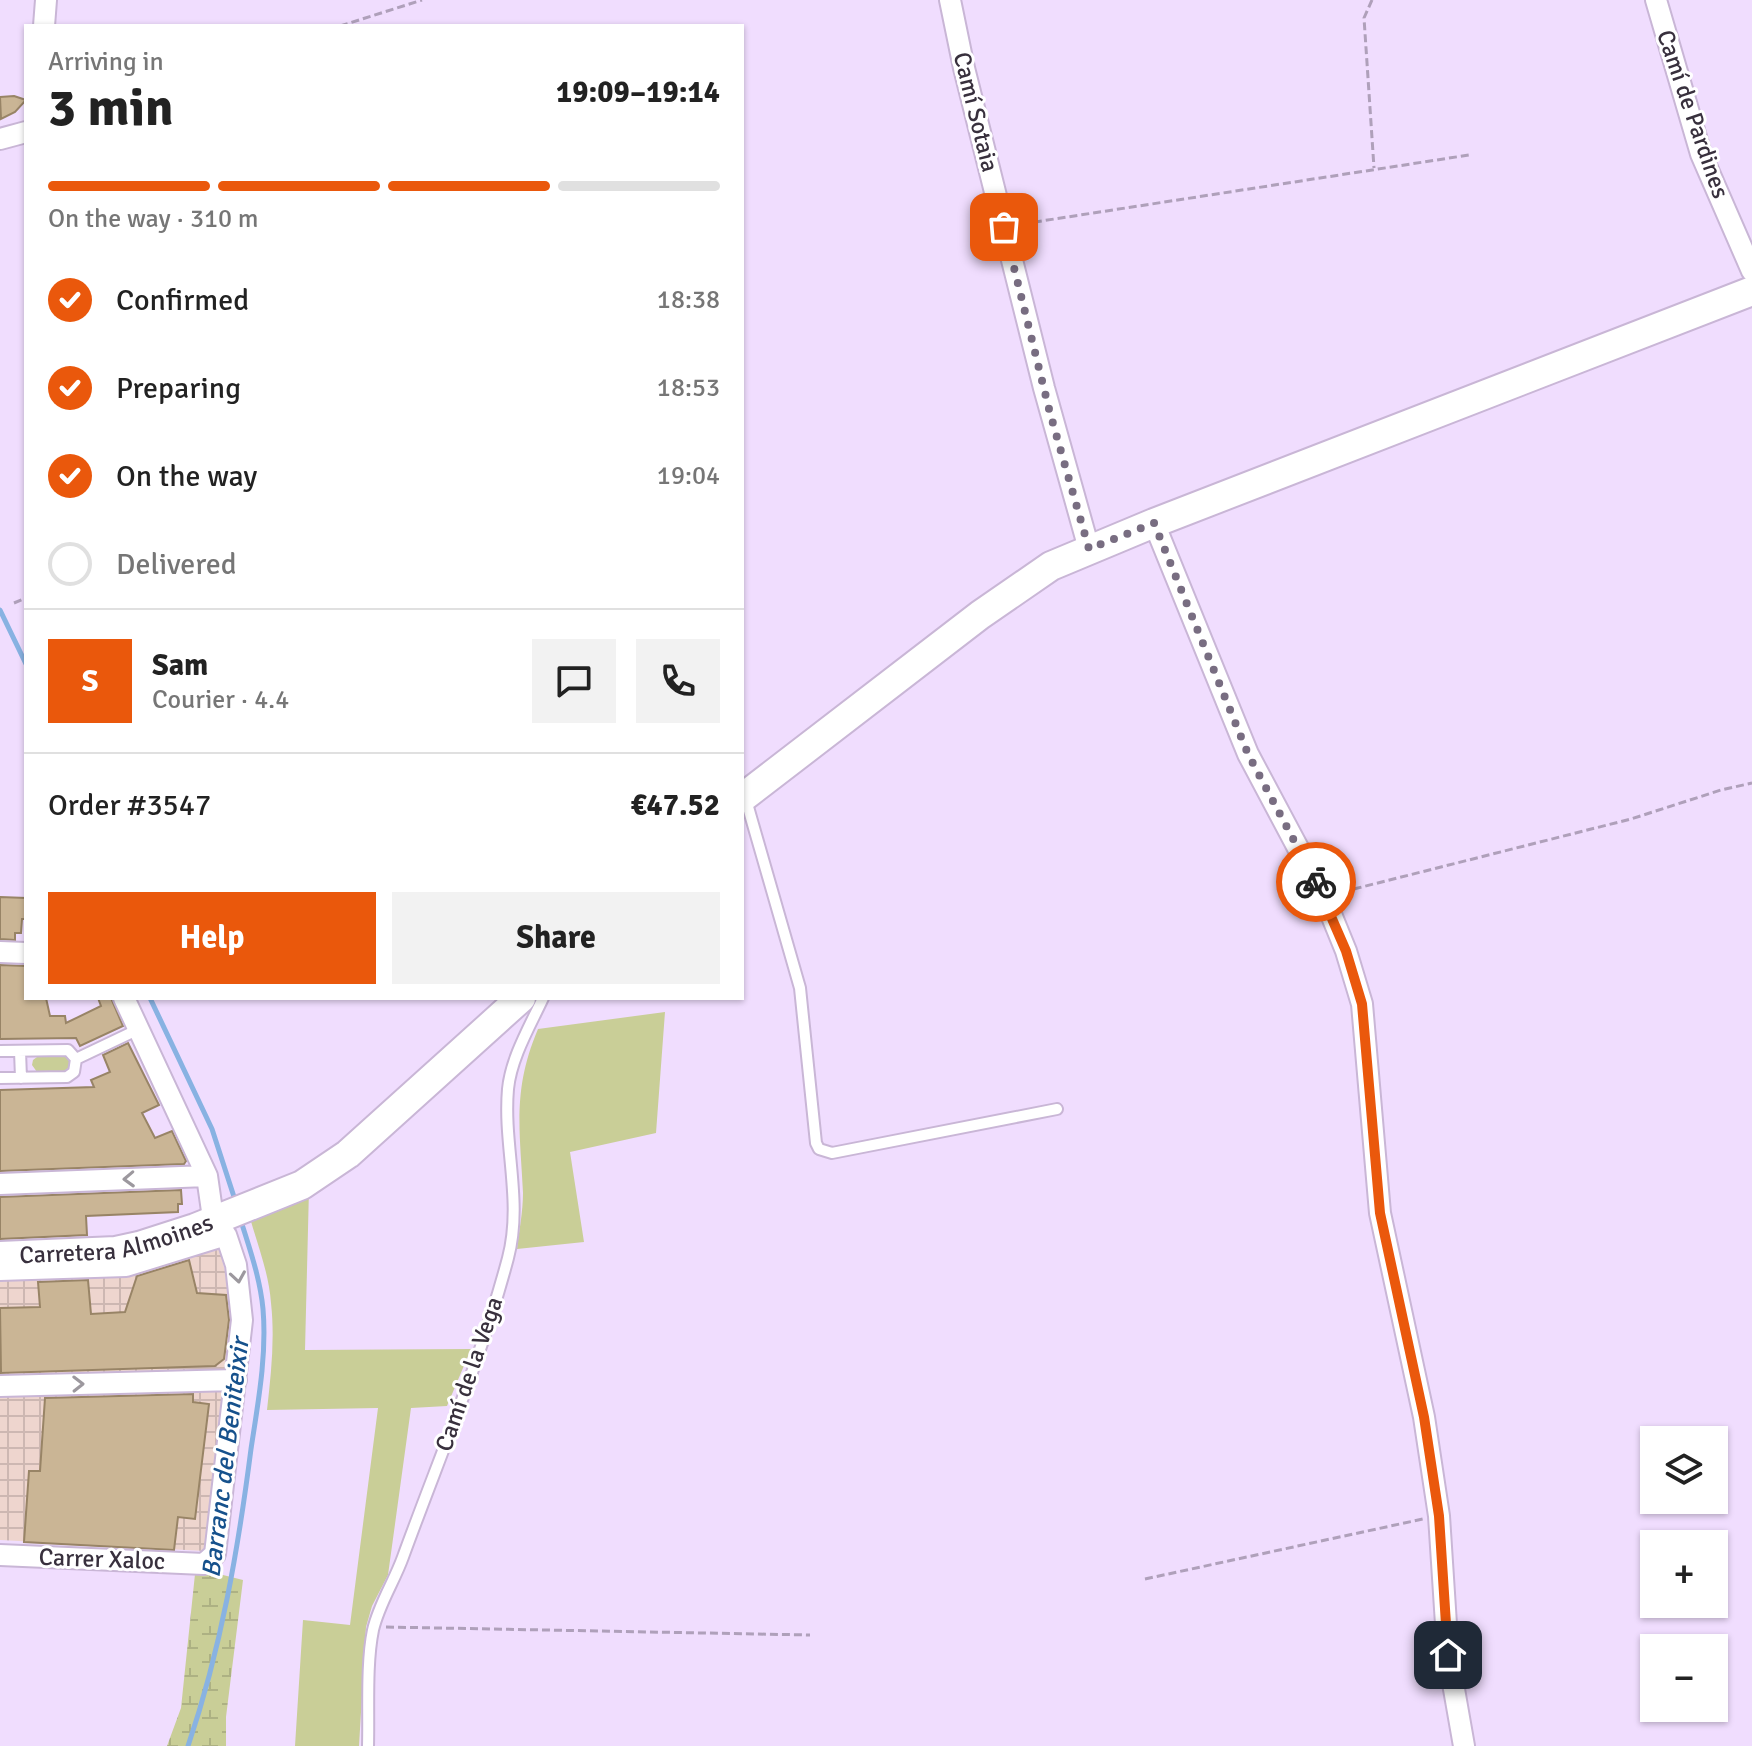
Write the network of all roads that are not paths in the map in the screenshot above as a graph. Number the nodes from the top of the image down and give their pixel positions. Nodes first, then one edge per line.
1 (46, 0) edge
2 (950, 0) edge
3 (1656, 0) edge
4 (44, 24) edge
5 (24, 133) edge
6 (0, 139) edge
7 (1752, 271) edge
8 (1752, 291) edge
9 (1154, 523) junction
10 (1089, 549) junction
11 (744, 797) edge
12 (0, 952) edge
13 (24, 953) edge
14 (125, 1000) edge
15 (519, 1000) edge
16 (542, 1000) edge
17 (139, 1029) junction
18 (0, 1051) edge
19 (20, 1051) junction
20 (76, 1059) junction
21 (0, 1078) edge
22 (21, 1078) junction
23 (1057, 1109) dead end
24 (207, 1176) junction
25 (0, 1184) edge
26 (232, 1219) junction
27 (0, 1256) edge
28 (0, 1270) edge
29 (236, 1380) junction
30 (0, 1386) edge
31 (0, 1555) edge
32 (368, 1746) edge
33 (1464, 1746) edge

1 - 4 street
2 - 10 street, Camí Sotaia
3 - 7 street, Camí de Pardines
5 - 6 street
8 - 9 street
9 - 10 street
9 - 33 street
10 - 11 street
11 - 23 lane
12 - 13 street
14 - 17 street
15 - 26 street, Carretera Almoines
16 - 32 lane, Camí de la Vega
17 - 20 lane
17 - 24 street
18 - 19 lane
19 - 20 lane
19 - 22 lane
20 - 22 lane
21 - 22 lane
24 -> 25 street
24 - 26 street
26 - 27 street, Carretera Almoines
26 - 28 street
26 -> 29 street
30 -> 29 street
29 - 31 street, Carrer Xaloc

